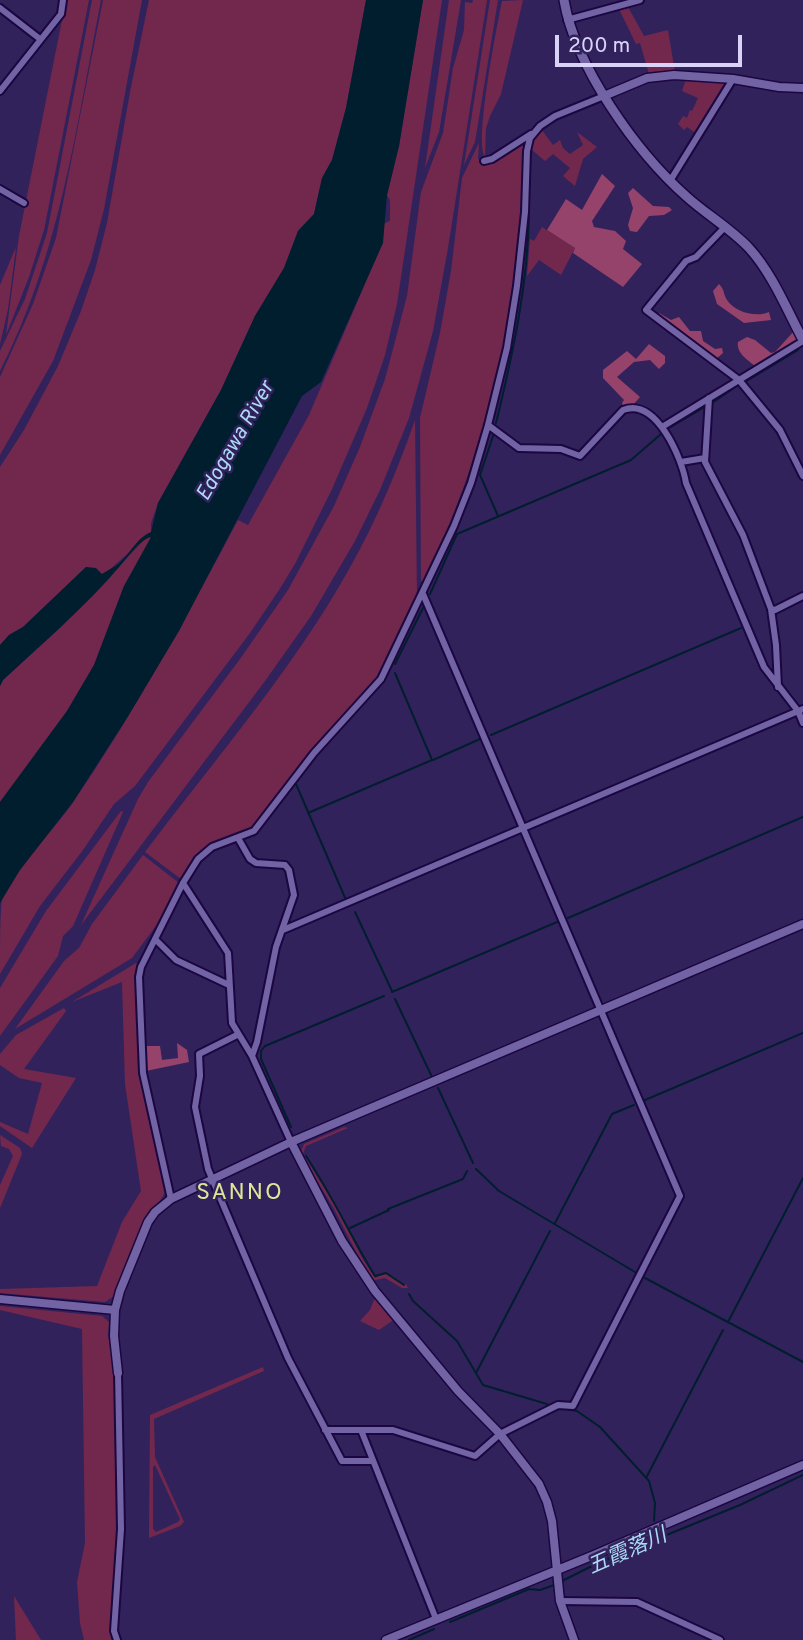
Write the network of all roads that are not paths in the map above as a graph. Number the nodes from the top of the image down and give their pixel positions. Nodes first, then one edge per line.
1 (64, 0) edge
2 (564, 0) edge
3 (640, 0) edge
4 (0, 8) edge
5 (567, 20) junction
6 (40, 39) junction
7 (733, 79) junction
8 (803, 88) edge
9 (0, 91) edge
10 (604, 96) junction
11 (532, 133) junction
12 (484, 160) dead end
13 (670, 181) junction
14 (0, 189) edge
15 (24, 203) dead end
16 (725, 227) junction
17 (803, 340) edge
18 (739, 380) junction
19 (709, 398) junction
20 (488, 425) junction
21 (662, 427) junction
22 (705, 458) junction
23 (681, 462) junction
24 (803, 476) edge
25 (423, 594) junction
26 (803, 596) edge
27 (771, 609) junction
28 (778, 687) junction
29 (801, 710) edge
30 (803, 723) edge
31 (524, 828) junction
32 (238, 838) junction
33 (183, 883) junction
34 (803, 924) edge
35 (282, 930) junction
36 (155, 939) junction
37 (229, 985) junction
38 (602, 1010) junction
39 (237, 1035) junction
40 (252, 1056) junction
41 (291, 1142) junction
42 (212, 1179) junction
43 (171, 1199) junction
44 (0, 1299) edge
45 (115, 1310) junction
46 (118, 1373) joint
47 (325, 1430) junction
48 (361, 1430) junction
49 (500, 1434) junction
50 (372, 1461) junction
51 (803, 1465) edge
52 (556, 1572) junction
53 (560, 1601) junction
54 (436, 1619) junction
55 (117, 1640) edge
56 (386, 1640) edge
57 (574, 1640) edge
58 (720, 1640) edge

1 - 6 street
2 - 5 main road
3 - 5 street
4 - 6 street
5 - 10 main road
6 - 9 street
7 - 8 street
7 - 10 street
7 - 13 street
10 - 11 street
10 - 13 main road
11 - 12 street
11 - 20 street
13 - 16 main road
14 - 15 street
16 - 17 main road
16 - 18 street
17 - 18 street
18 - 19 street
18 - 24 street
19 - 21 street
19 - 22 street
20 - 21 street
20 - 25 street
21 - 23 street
22 - 23 street
22 - 27 street
23 - 28 street
25 - 31 street
25 - 32 street
26 - 27 street
27 - 28 street
28 - 29 street
29 - 30 street
29 - 31 street
31 - 35 street
31 - 38 street
32 - 33 street
32 - 35 street
33 - 36 street
33 - 37 street
34 - 38 street
35 - 40 street
36 - 37 street
36 - 43 street
37 - 39 street
38 - 41 street
38 - 49 street
39 - 40 street
39 - 42 street
40 - 41 street
41 - 42 street
41 - 49 street
42 - 43 street
42 - 47 street
43 - 45 street
44 - 45 street
45 - 46 street
46 - 55 street
47 - 48 street
47 - 50 street
48 - 49 street
48 - 50 street
49 - 52 street
50 - 54 street
51 - 52 street
52 - 53 street
52 - 54 street
53 - 57 street
53 - 58 street
54 - 56 street

